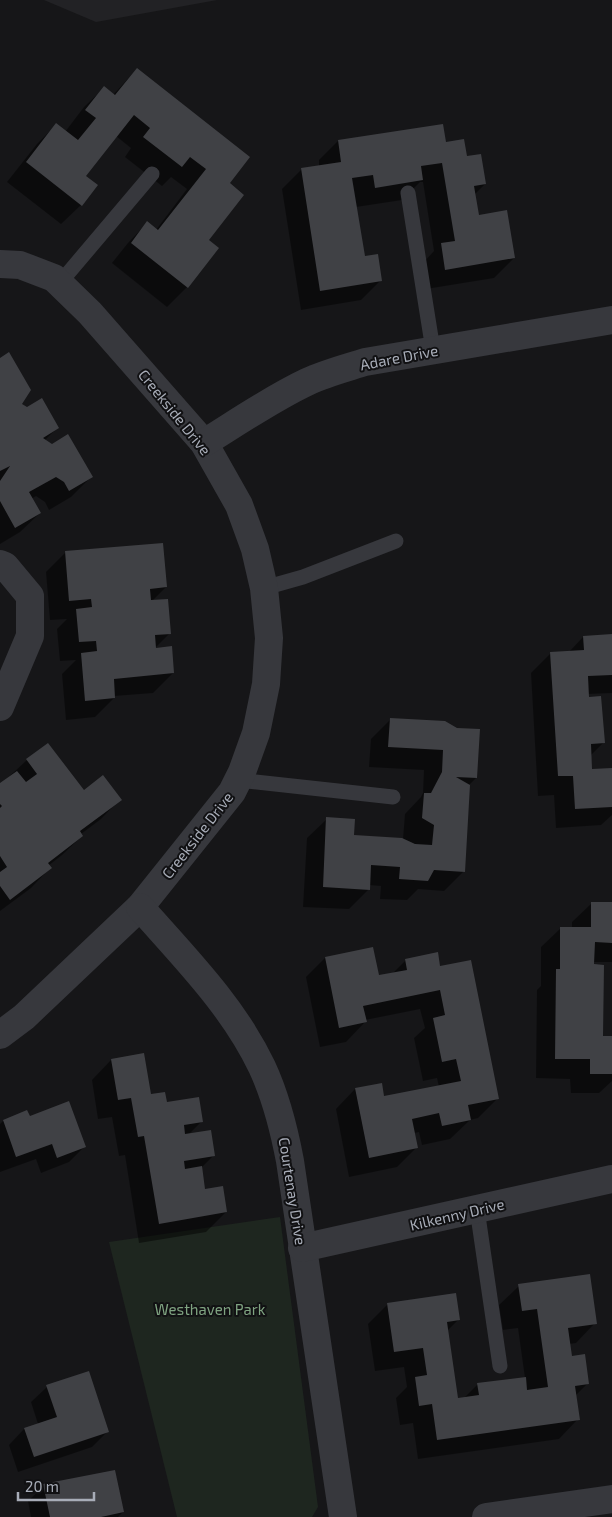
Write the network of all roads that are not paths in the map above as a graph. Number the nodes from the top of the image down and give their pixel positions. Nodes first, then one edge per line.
1 (152, 174) dead end
2 (408, 193) dead end
3 (0, 264) edge
4 (59, 284) junction
5 (612, 320) edge
6 (433, 350) junction
7 (204, 443) junction
8 (396, 541) dead end
9 (0, 564) edge
10 (264, 588) junction
11 (0, 707) edge
12 (238, 780) junction
13 (393, 797) dead end
14 (140, 908) junction
15 (0, 1036) edge
16 (612, 1179) edge
17 (477, 1209) junction
18 (302, 1248) junction
19 (500, 1366) dead end
20 (606, 1506) edge
21 (343, 1517) edge
22 (486, 1517) edge

1 - 4 lane
2 - 6 lane
3 - 4 street, Creekside Drive
4 - 7 street, Creekside Drive
5 - 6 street, Adare Drive
6 - 7 street, Adare Drive
7 - 10 street, Creekside Drive
8 - 10 lane
9 - 11 street
10 - 12 street, Creekside Drive
12 - 13 lane
12 - 14 street, Creekside Drive
14 - 15 street, Creekside Drive
14 - 18 street, Courtenay Drive
16 - 17 street, Kilkenny Drive
17 - 18 street, Kilkenny Drive
17 - 19 lane
18 - 21 street, Courtenay Drive
20 - 22 street

